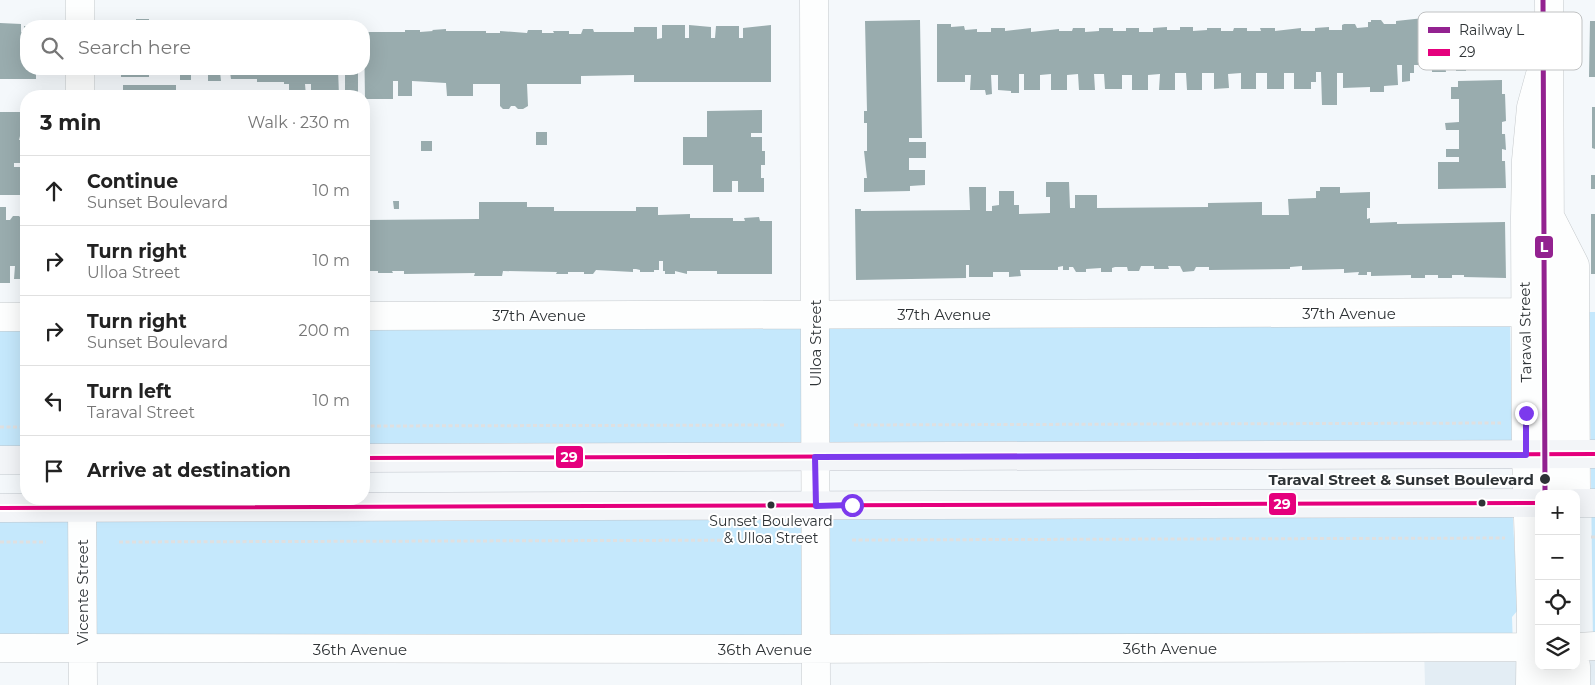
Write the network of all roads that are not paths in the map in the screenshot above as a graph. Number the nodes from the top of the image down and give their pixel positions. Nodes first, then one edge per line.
1 (80, 0) edge
2 (814, 0) edge
3 (80, 20) edge
4 (1540, 70) edge
5 (1550, 70) edge
6 (80, 75) edge
7 (80, 90) edge
8 (1550, 216) junction
9 (1525, 312) junction
10 (1585, 312) edge
11 (815, 314) junction
12 (370, 316) edge
13 (0, 317) edge
14 (20, 317) edge
15 (1562, 455) edge
16 (815, 457) junction
17 (370, 458) edge
18 (0, 460) edge
19 (20, 460) edge
20 (1544, 490) edge
21 (1575, 490) edge
22 (1535, 500) edge
23 (1580, 503) edge
24 (1595, 503) edge
25 (370, 504) edge
26 (49, 505) edge
27 (82, 505) edge
28 (816, 506) junction
29 (0, 508) edge
30 (1537, 535) edge
31 (1595, 646) edge
32 (1530, 647) junction
33 (1580, 647) edge
34 (0, 648) edge
35 (82, 648) junction
36 (816, 649) junction
37 (1551, 670) edge
38 (1576, 670) edge
39 (83, 685) edge
40 (816, 685) edge
41 (1530, 685) edge
42 (1551, 685) edge
43 (1576, 685) edge

1 - 3 street
2 - 11 street, Ulloa Street
4 - 9 street, Taraval Street
5 - 8 street, Taraval Street
6 - 7 street
8 - 10 street, Taraval Street
8 - 15 street, Taraval Street
9 - 11 street, 37th Avenue
9 - 15 street, Taraval Street
10 - 15 street, Taraval Street
11 - 12 street, 37th Avenue
11 - 16 street, Ulloa Street
13 - 14 street
15 - 16 main road
15 - 20 street, Taraval Street
15 - 21 street, Taraval Street
16 - 17 main road
16 - 28 street, Ulloa Street
18 - 19 main road
22 - 28 main road
23 - 24 main road
25 - 28 main road
26 - 29 main road
27 - 35 street, Vicente Street
28 - 36 street, Ulloa Street
30 - 32 street, Taraval Street
31 - 33 street
32 - 36 street, 36th Avenue
32 - 41 street, Taraval Street
34 - 35 street, 36th Avenue
35 - 36 street, 36th Avenue
35 - 39 street, Vicente Street
36 - 40 street, Ulloa Street
37 - 42 street
38 - 43 street

